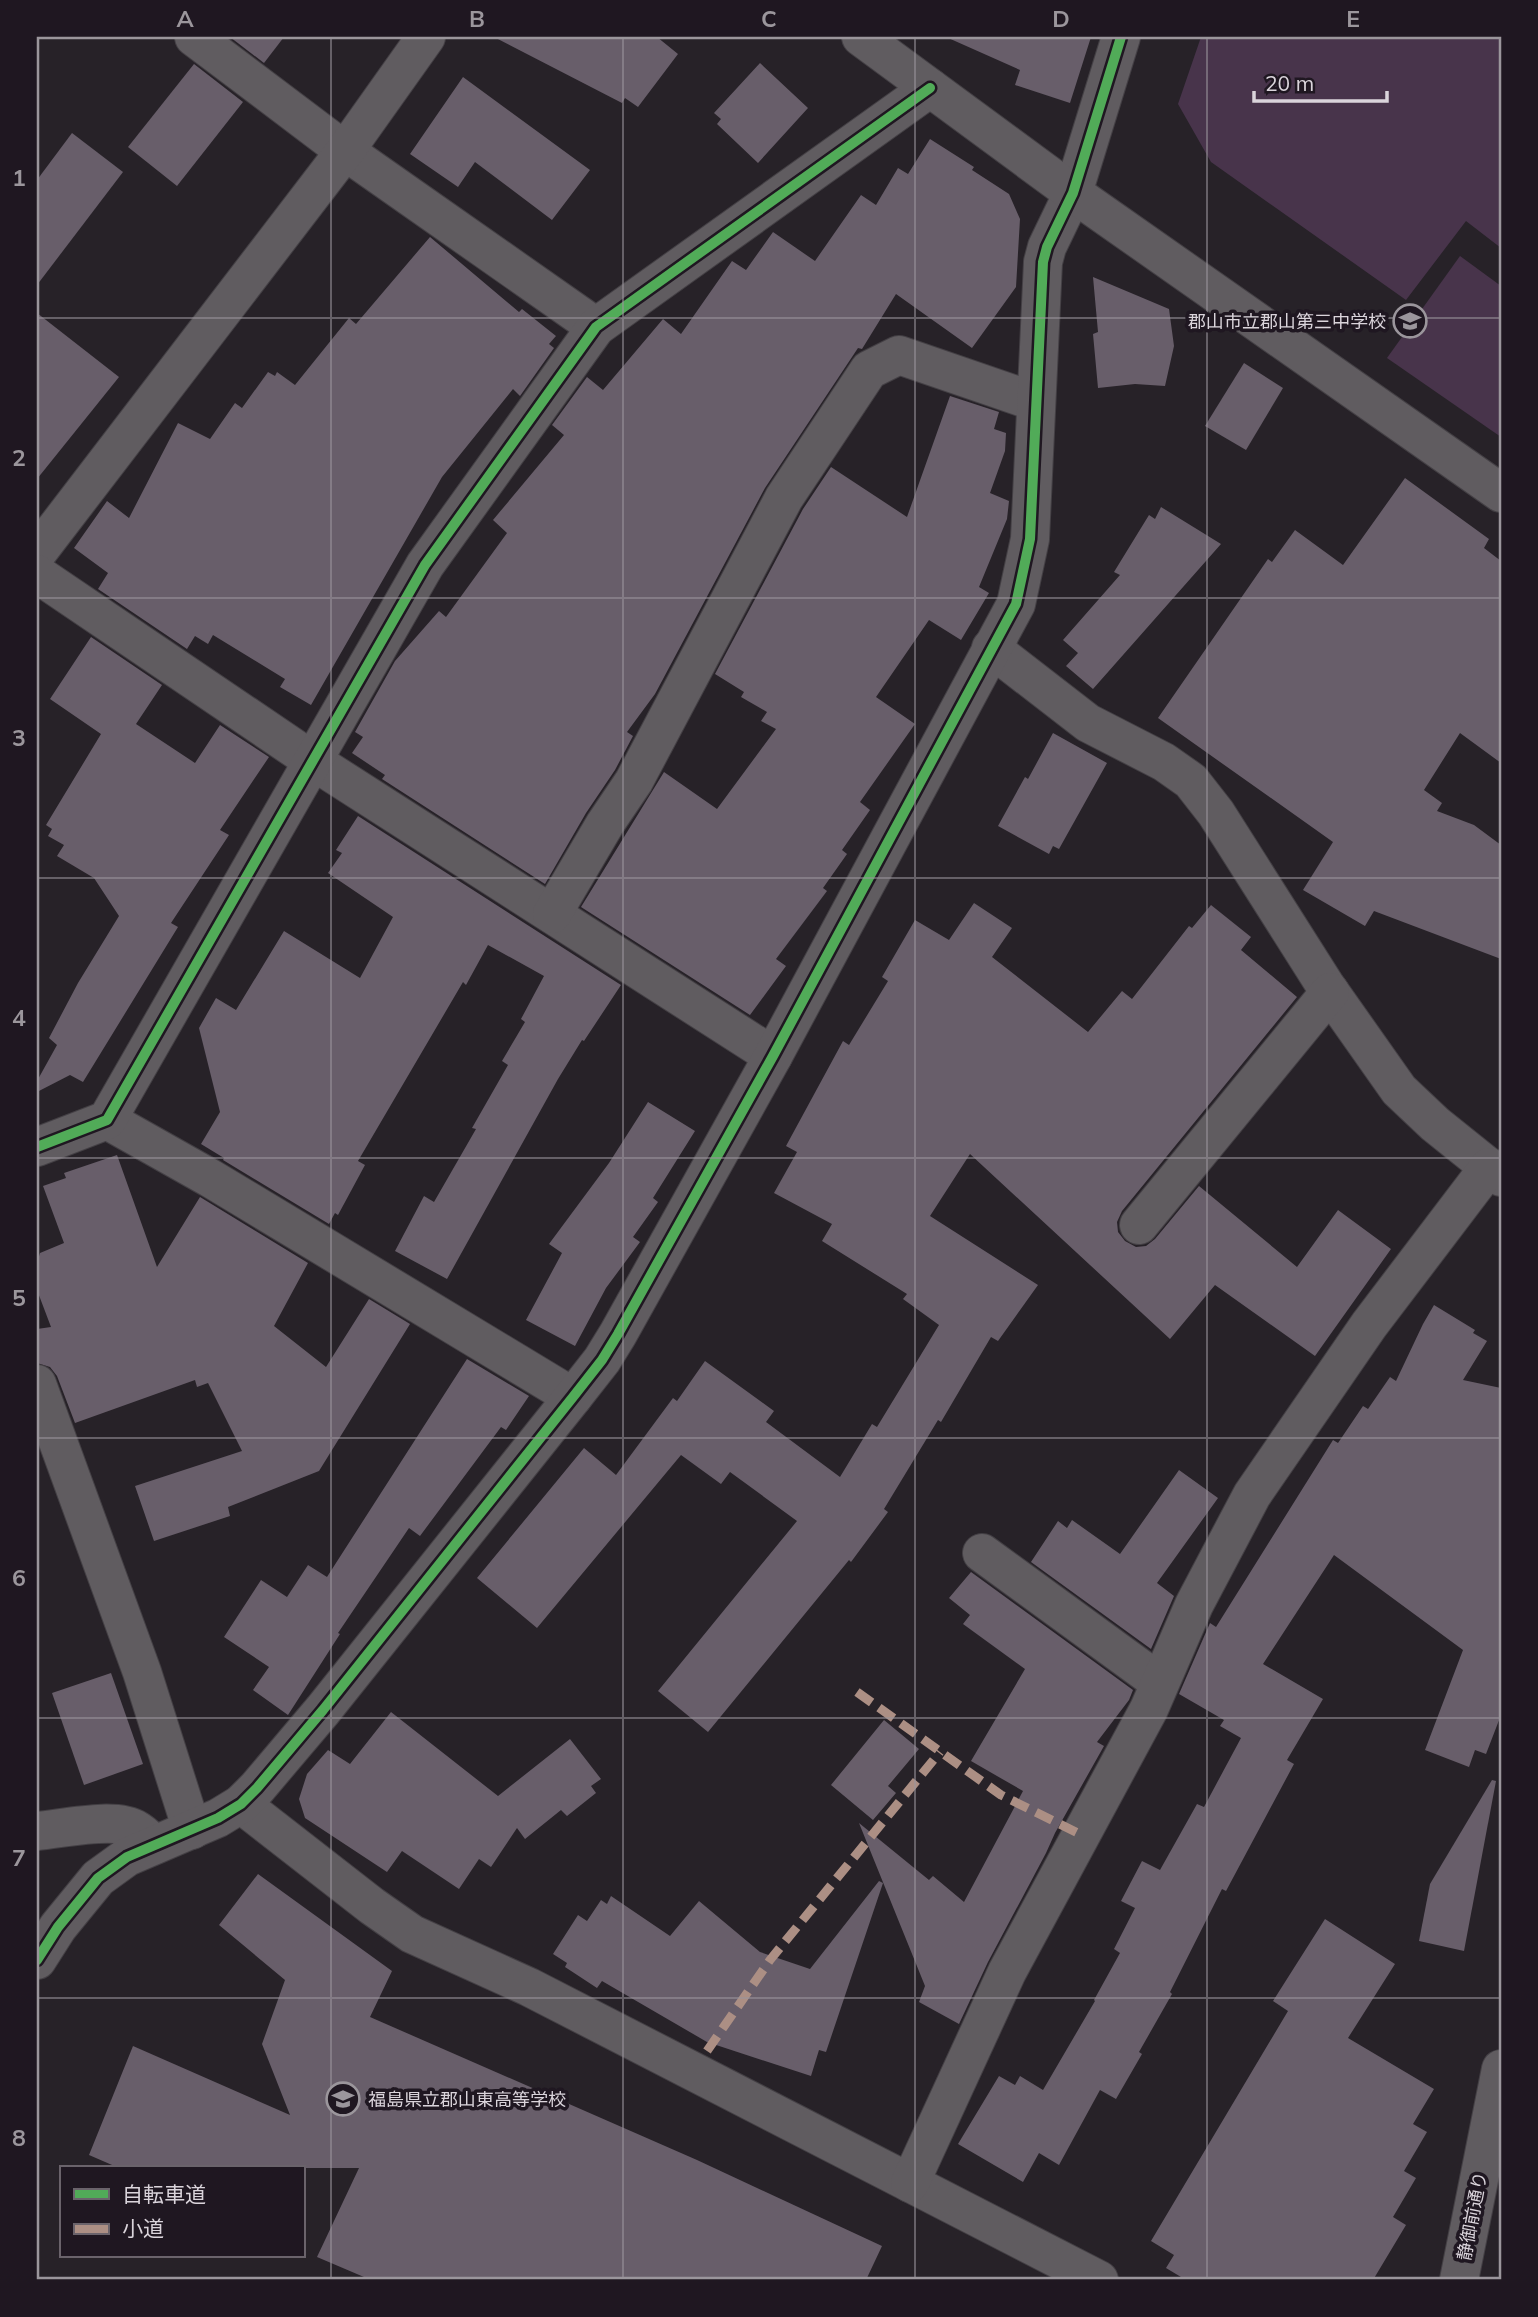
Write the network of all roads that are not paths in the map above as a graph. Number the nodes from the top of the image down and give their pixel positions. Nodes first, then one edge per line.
1 (194, 37) edge
2 (426, 37) edge
3 (861, 37) edge
4 (1121, 37) edge
5 (930, 89) junction
6 (345, 151) junction
7 (1073, 193) junction
8 (596, 327) junction
9 (1036, 402) junction
10 (1501, 493) edge
11 (37, 553) edge
12 (37, 574) edge
13 (992, 648) junction
14 (313, 761) junction
15 (552, 914) junction
16 (1330, 992) junction
17 (773, 1056) junction
18 (107, 1120) junction
19 (37, 1147) edge
20 (1495, 1172) edge
21 (1139, 1225) dead end
22 (37, 1384) edge
23 (572, 1397) junction
24 (982, 1553) dead end
25 (1159, 1682) junction
26 (241, 1804) junction
27 (192, 1830) junction
28 (37, 1832) edge
29 (154, 1845) junction
30 (37, 1959) edge
31 (1501, 2069) edge
32 (911, 2183) junction
33 (1099, 2280) edge
34 (1459, 2280) edge

1 - 6 street
2 - 6 street
3 - 5 street
4 - 7 street
5 - 7 street
5 - 8 street
6 - 8 street
6 - 11 street
7 - 9 street
7 - 10 street
8 - 14 street
9 - 13 street
9 - 15 street
12 - 14 street
13 - 16 street
13 - 17 street
14 - 15 street
14 - 18 street
15 - 17 street
16 - 20 street
16 - 21 street
17 - 23 street
18 - 19 street
18 - 23 street
20 - 25 street
22 - 27 street
23 - 26 street
24 - 25 street
25 - 32 street
26 - 27 street
26 - 32 street
27 - 29 street
28 - 29 street
29 - 30 street
31 - 34 street, 静御前通り
32 - 33 street

